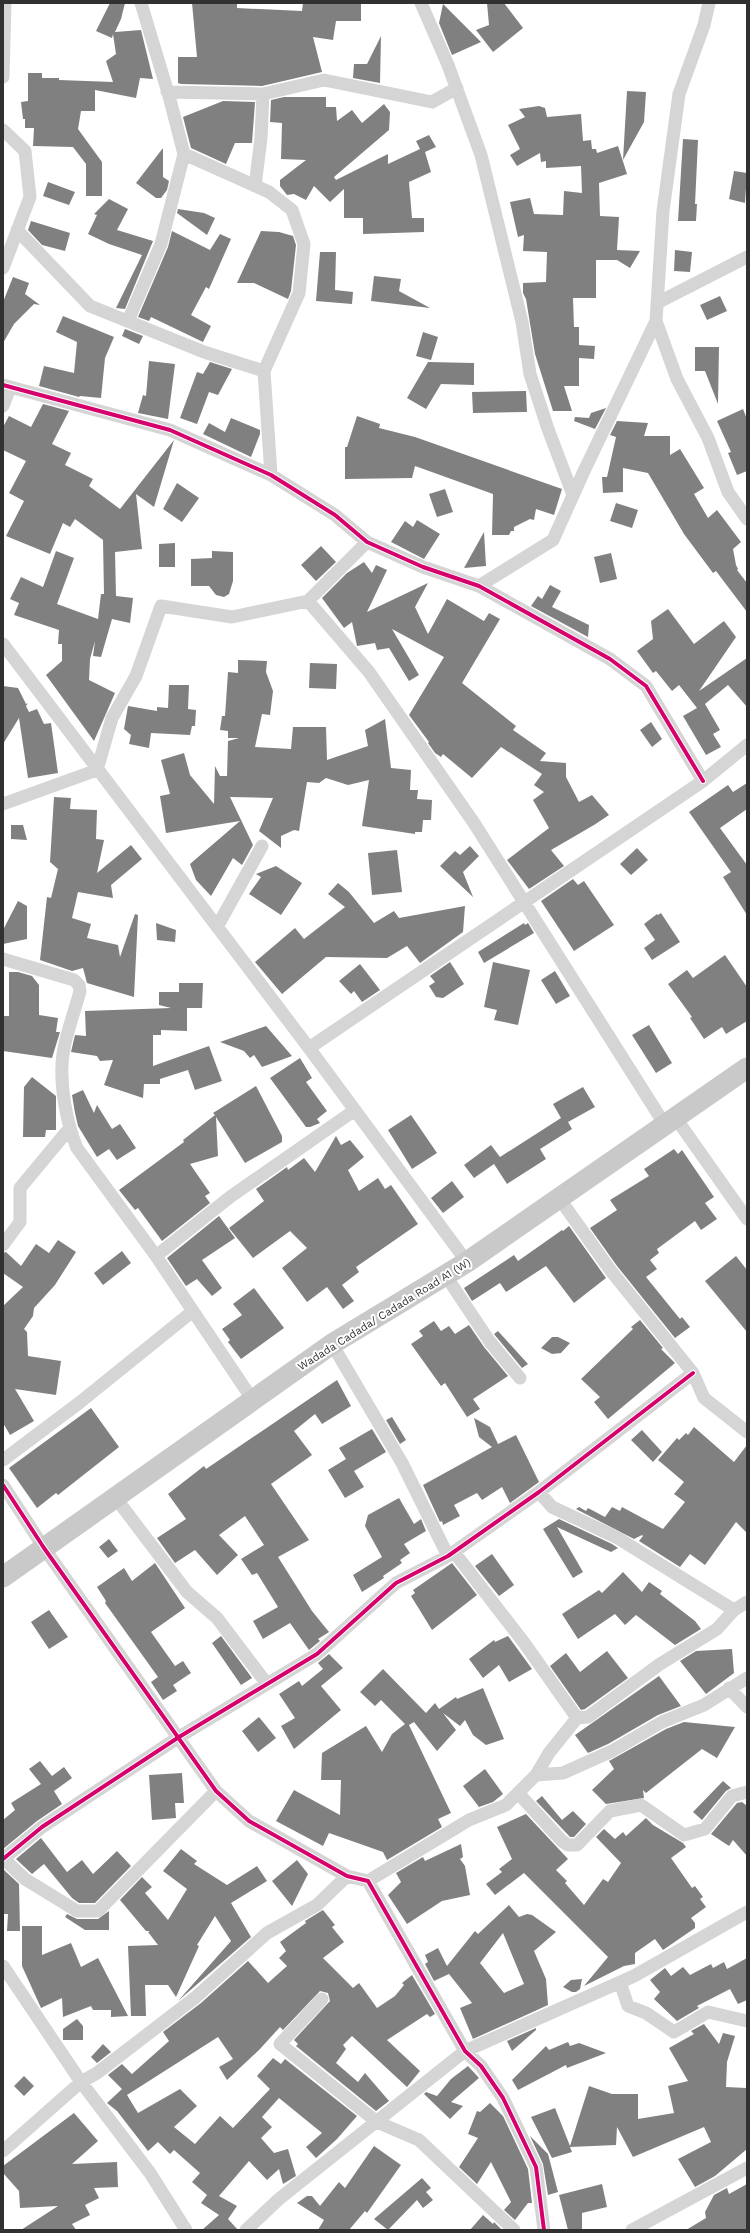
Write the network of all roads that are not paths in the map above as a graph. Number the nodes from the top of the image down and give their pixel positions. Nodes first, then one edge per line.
1 (5, 3) edge
2 (141, 3) edge
3 (421, 3) edge
4 (708, 3) edge
5 (3, 77) edge
6 (457, 88) junction
7 (167, 92) junction
8 (263, 94) junction
9 (3, 130) edge
10 (184, 154) junction
11 (254, 186) junction
12 (17, 230) junction
13 (747, 257) edge
14 (3, 268) edge
15 (657, 303) junction
16 (128, 321) junction
17 (656, 321) junction
18 (264, 371) junction
19 (7, 387) edge
20 (3, 406) edge
21 (271, 475) junction
22 (573, 495) junction
23 (747, 519) edge
24 (367, 542) junction
25 (479, 586) junction
26 (308, 601) junction
27 (3, 644) edge
28 (747, 745) edge
29 (97, 770) junction
30 (703, 781) junction
31 (3, 804) edge
32 (262, 846) dead end
33 (524, 904) junction
34 (217, 927) junction
35 (3, 959) edge
36 (309, 1048) junction
37 (747, 1068) edge
38 (355, 1110) junction
39 (670, 1121) junction
40 (69, 1129) junction
41 (559, 1198) junction
42 (747, 1219) edge
43 (3, 1245) edge
44 (156, 1256) junction
45 (467, 1262) junction
46 (446, 1276) junction
47 (193, 1311) junction
48 (332, 1344) junction
49 (693, 1372) junction
50 (520, 1378) dead end
51 (252, 1399) junction
52 (747, 1432) edge
53 (3, 1460) edge
54 (3, 1485) edge
55 (539, 1492) junction
56 (115, 1497) junction
57 (44, 1548) junction
58 (450, 1554) junction
59 (3, 1577) edge
60 (747, 1602) edge
61 (734, 1610) junction
62 (747, 1678) edge
63 (266, 1684) junction
64 (729, 1688) junction
65 (747, 1707) edge
66 (577, 1718) junction
67 (179, 1737) junction
68 (536, 1775) junction
69 (216, 1791) junction
70 (747, 1792) edge
71 (519, 1794) junction
72 (4, 1859) edge
73 (347, 1876) junction
74 (368, 1881) junction
75 (747, 1912) edge
76 (3, 1966) edge
77 (620, 1982) junction
78 (322, 1999) dead end
79 (747, 2021) edge
80 (465, 2051) junction
81 (81, 2082) junction
82 (376, 2122) junction
83 (3, 2151) edge
84 (747, 2168) edge
85 (186, 2230) edge
86 (246, 2230) edge
87 (514, 2230) edge
88 (544, 2230) edge
89 (632, 2230) edge

1 - 5 street
2 - 7 street
3 - 6 street
4 - 15 street
6 - 8 street
6 - 22 street
7 - 8 street
7 - 10 street
8 - 11 street
9 - 12 street
10 - 11 street
10 - 16 street
11 - 18 street
12 - 14 street
12 - 16 street
13 - 15 street
15 - 17 street
16 - 18 street
17 - 22 street
17 - 23 street
18 - 21 street
19 - 20 street
19 - 21 street
21 - 24 street
22 - 25 street
24 - 25 street
24 - 26 street
25 - 30 street
26 - 29 street
26 - 33 street
27 - 29 street
28 - 30 street
29 - 31 street
29 - 34 street
30 - 33 street
32 - 34 street
33 - 36 street
33 - 39 street
34 - 36 street
35 - 40 street
36 - 38 street
37 - 39 main road, Wadada Cadada/ Cadada Road A1 (W)
38 - 44 street
38 - 45 street
39 - 41 main road, Wadada Cadada/ Cadada Road A1 (W)
39 - 42 street
40 - 43 street
40 - 44 street
41 - 45 main road, Wadada Cadada/ Cadada Road A1 (W)
41 - 49 street
44 - 47 street
45 - 46 main road, Wadada Cadada/ Cadada Road A1 (W)
46 - 48 main road, Wadada Cadada/ Cadada Road A1 (W)
46 - 50 street
47 - 51 street
47 - 53 street
48 - 51 main road, Wadada Cadada/ Cadada Road A1 (W)
48 - 58 street
49 - 52 street
49 - 55 street
51 - 56 main road, Wadada Cadada/ Cadada Road A1 (W)
54 - 57 street
55 - 58 street
55 - 61 street
56 - 57 main road, Wadada Cadada/ Cadada Road A1 (W)
56 - 63 street
57 - 59 main road, Wadada Cadada/ Cadada Road A1 (W)
57 - 67 street
58 - 63 street
58 - 66 street
60 - 61 street
61 - 66 street
62 - 64 street
63 - 67 street
64 - 65 street
64 - 68 street
66 - 68 street
67 - 69 street
67 - 72 street
68 - 71 street
69 - 72 street
69 - 73 street
70 - 71 street
71 - 74 street
73 - 74 street
73 - 81 street
74 - 80 street
75 - 77 street
76 - 81 street
77 - 79 street
77 - 80 street
78 - 82 street
80 - 82 street
80 - 88 street
81 - 83 street
81 - 85 street
82 - 86 street
82 - 87 street
84 - 89 street

